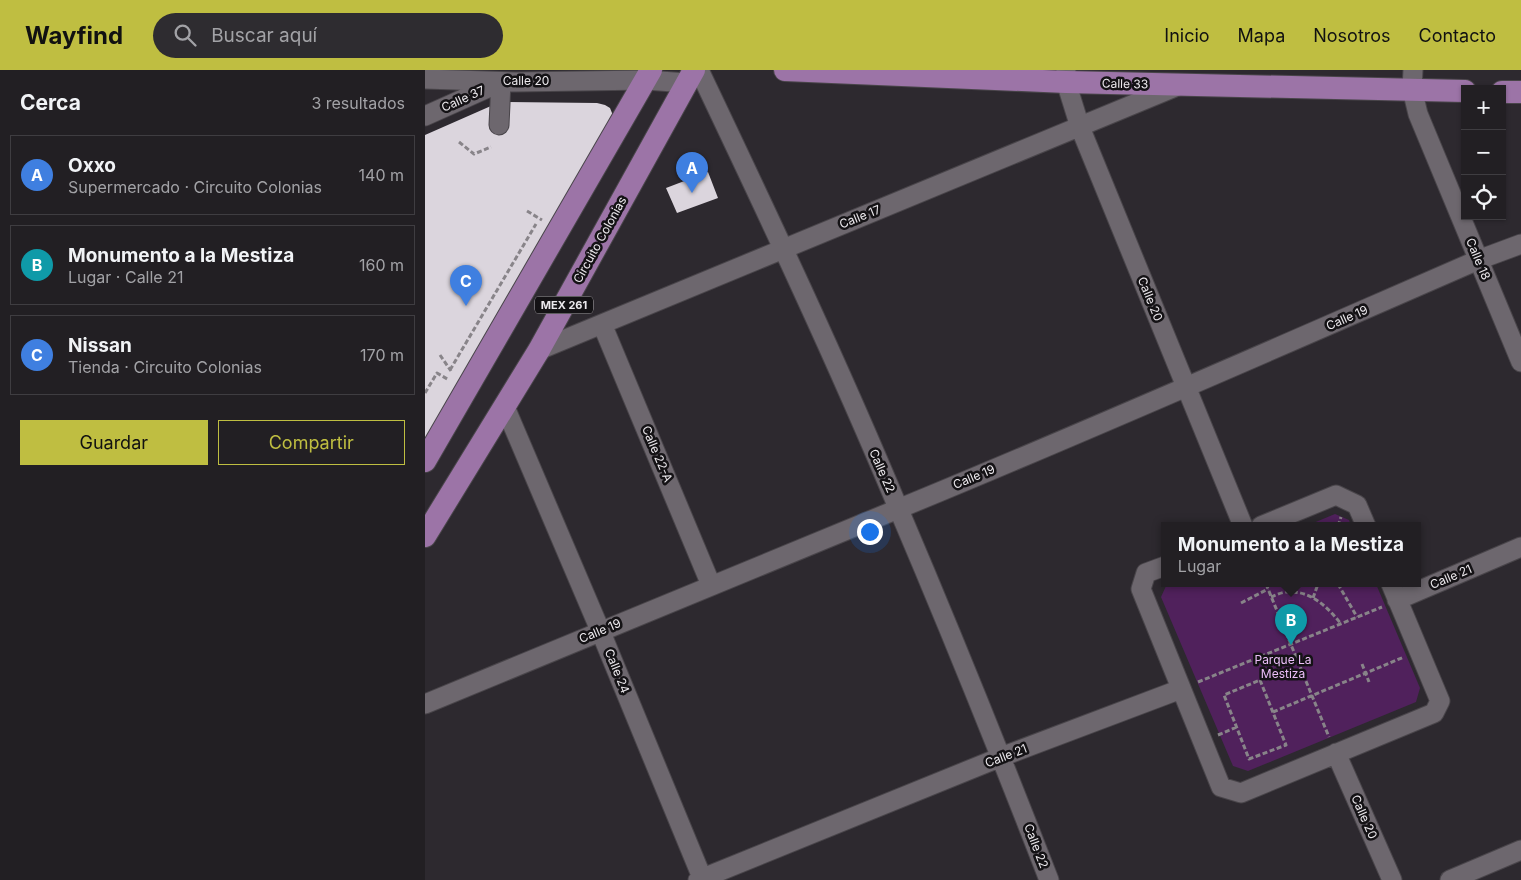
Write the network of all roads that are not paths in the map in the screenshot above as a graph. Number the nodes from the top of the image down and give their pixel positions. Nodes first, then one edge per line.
1 (785, 70) edge
2 (693, 74) edge
3 (649, 75) edge
4 (1066, 76) edge
5 (425, 78) edge
6 (1412, 80) edge
7 (501, 82) junction
8 (1182, 85) junction
9 (1461, 90) edge
10 (1506, 92) edge
11 (1521, 92) edge
12 (425, 116) edge
13 (499, 125) dead end
14 (1080, 127) junction
15 (1521, 244) edge
16 (784, 249) junction
17 (1478, 260) junction
18 (602, 324) junction
19 (539, 350) junction
20 (1521, 362) edge
21 (1187, 388) junction
22 (505, 407) junction
23 (425, 461) edge
24 (899, 509) junction
25 (1241, 522) edge
26 (1271, 522) edge
27 (1364, 522) edge
28 (425, 536) edge
29 (1521, 547) edge
30 (1161, 567) edge
31 (711, 585) junction
32 (1421, 585) edge
33 (1416, 587) edge
34 (1392, 596) edge
35 (600, 630) junction
36 (1188, 686) junction
37 (425, 704) edge
38 (1336, 753) junction
39 (1001, 758) junction
40 (1521, 850) edge
41 (701, 879) edge
42 (1049, 880) edge
43 (1392, 880) edge
44 (1450, 880) edge

1 - 4 main road, Calle 33
2 - 3 street, Calle 20
2 - 16 street, Calle 22
2 - 19 main road, Circuito Colonias / MEX 261
3 - 7 street, Calle 20
3 - 23 main road, MEX 261
4 - 8 main road, Calle 33
4 - 14 street, Calle 20
5 - 7 street, Calle 20
6 - 8 main road, Calle 33
6 - 9 main road, Calle 33
6 - 17 street, Calle 18
7 - 12 street, Calle 37
7 - 13 street
8 - 14 street, Calle 17
10 - 11 main road
14 - 16 street, Calle 17
14 - 21 street, Calle 20
15 - 17 street, Calle 19
16 - 18 street, Calle 17
16 - 24 street, Calle 22
17 - 20 street, Calle 18
17 - 21 street, Calle 19
18 - 19 street, Calle 17
18 - 31 street, Calle 22-A
19 - 22 main road, Circuito Colonias / MEX 261
21 - 24 street, Calle 19
21 - 25 street, Calle 20
22 - 28 main road, Circuito Colonias / MEX 261
22 - 35 street, Calle 24
24 - 31 street, Calle 19
24 - 39 street, Calle 22
26 - 27 street
29 - 32 street, Calle 21
30 - 36 street
31 - 35 street, Calle 19
33 - 34 street, Calle 21
34 - 38 street
35 - 37 street, Calle 19
35 - 41 street, Calle 24
36 - 38 street
36 - 39 street, Calle 21
38 - 43 street, Calle 20
39 - 41 street, Calle 21
39 - 42 street, Calle 22
40 - 44 street

